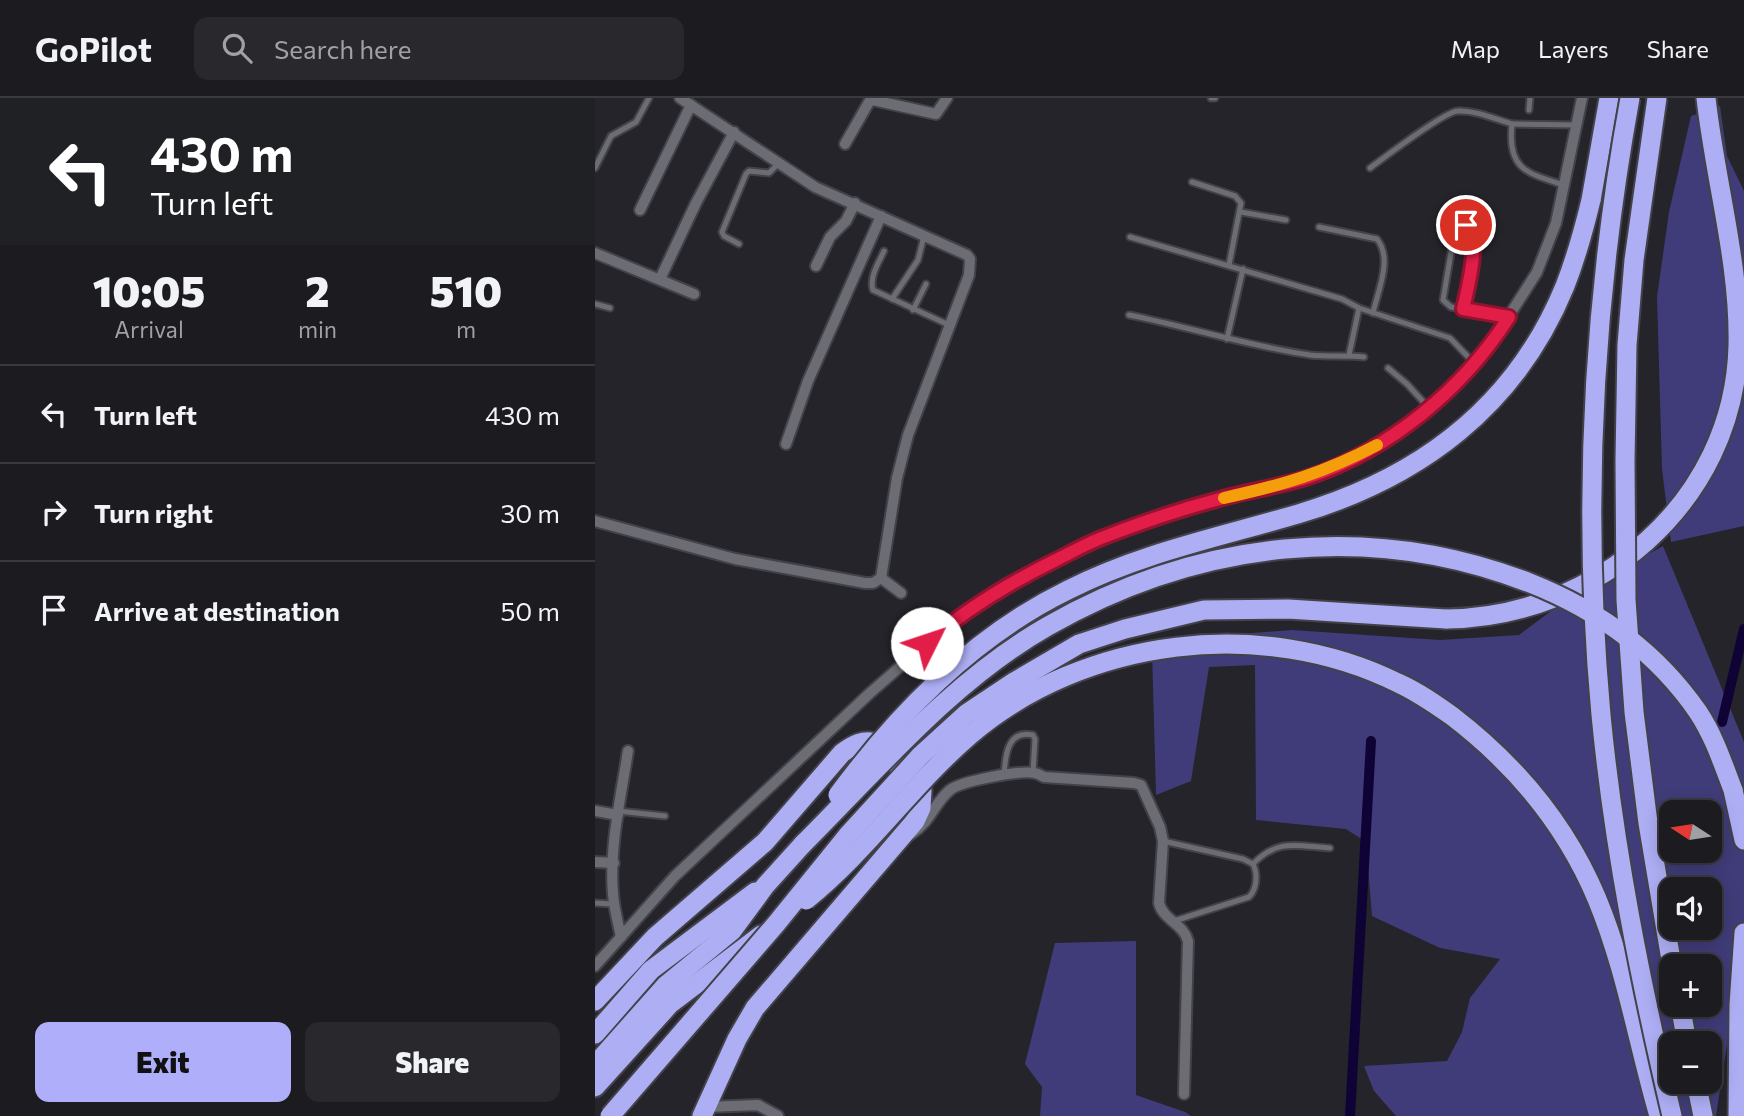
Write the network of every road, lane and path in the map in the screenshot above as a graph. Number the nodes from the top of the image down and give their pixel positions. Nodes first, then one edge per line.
1 (649, 98) edge
2 (680, 98) edge
3 (947, 98) edge
4 (1530, 98) edge
5 (1583, 98) edge
6 (1609, 98) edge
7 (1630, 98) edge
8 (1657, 98) edge
9 (1706, 98) edge
10 (691, 105) junction
11 (1529, 110) dead end
12 (1512, 124) junction
13 (1576, 125) junction
14 (734, 132) junction
15 (845, 144) dead end
16 (779, 162) junction
17 (595, 168) edge
18 (1370, 168) dead end
19 (1192, 182) dead end
20 (1564, 185) junction
21 (855, 203) junction
22 (640, 210) dead end
23 (1241, 212) junction
24 (881, 216) junction
25 (1286, 220) dead end
26 (1319, 226) dead end
27 (925, 236) junction
28 (1130, 237) dead end
29 (739, 244) dead end
30 (884, 251) dead end
31 (595, 253) edge
32 (1229, 265) junction
33 (816, 266) dead end
34 (1243, 269) junction
35 (660, 279) junction
36 (926, 284) dead end
37 (694, 294) dead end
38 (891, 299) junction
39 (595, 304) edge
40 (610, 308) dead end
41 (1359, 308) junction
42 (1463, 309) junction
43 (913, 310) junction
44 (1373, 313) junction
45 (1129, 315) dead end
46 (1509, 317) junction
47 (950, 325) junction
48 (1227, 339) junction
49 (1349, 355) junction
50 (1364, 357) dead end
51 (1473, 363) junction
52 (1388, 368) dead end
53 (1429, 407) junction
54 (786, 444) dead end
55 (595, 521) edge
56 (881, 578) junction
57 (901, 593) dead end
58 (628, 751) dead end
59 (1033, 772) junction
60 (1004, 776) junction
61 (595, 811) edge
62 (618, 813) junction
63 (665, 817) dead end
64 (1744, 840) edge
65 (898, 841) junction
66 (1163, 841) junction
67 (803, 844) junction
68 (1330, 848) dead end
69 (595, 862) edge
70 (614, 863) junction
71 (1253, 863) junction
72 (765, 886) junction
73 (595, 903) edge
74 (614, 904) junction
75 (1174, 921) junction
76 (776, 924) junction
77 (1744, 933) edge
78 (621, 937) junction
79 (1670, 954) edge
80 (595, 966) edge
81 (595, 1001) edge
82 (595, 1034) edge
83 (595, 1065) edge
84 (595, 1087) edge
85 (1184, 1094) dead end
86 (1698, 1094) edge
87 (704, 1111) edge
88 (610, 1116) edge
89 (778, 1116) edge
90 (1659, 1116) edge
91 (1672, 1116) edge
92 (1703, 1116) edge
93 (1738, 1116) edge

1 - 17 lane
2 - 10 street
3 - 15 street
4 - 11 lane
5 - 13 street
6 - 67 highway, bridge
7 - 91 highway, bridge
8 - 79 highway, bridge
9 - 76 highway, bridge
10 - 14 street
10 - 22 street
12 - 13 lane
12 - 18 lane
12 - 20 lane
13 - 20 street
14 - 16 street
14 - 35 street
16 - 21 street
16 - 29 lane
19 - 23 lane
20 - 46 street
21 - 24 street
21 - 33 street
23 - 25 lane
23 - 32 lane
24 - 27 street
24 - 54 street
26 - 44 lane
27 - 38 lane
27 - 47 street
28 - 32 lane
30 - 38 lane
31 - 35 street
32 - 34 lane
34 - 41 lane
34 - 48 lane
35 - 37 street
36 - 43 lane
38 - 43 lane
39 - 40 lane
41 - 44 lane
41 - 49 lane
42 - 42 lane
42 - 46 lane
43 - 47 lane
44 - 51 lane
45 - 48 lane
46 - 51 street
47 - 56 street
48 - 49 lane
49 - 50 lane
51 - 53 street
52 - 53 lane
53 - 78 street
55 - 56 street
56 - 57 street
58 - 62 street
59 - 60 street
59 - 60 lane
59 - 66 street
60 - 65 street
61 - 62 street
62 - 63 lane
62 - 70 street
64 - 67 highway, bridge
65 - 81 highway
65 - 87 highway
66 - 71 lane
66 - 75 street
67 - 72 highway
68 - 71 lane
69 - 70 street
70 - 74 street
71 - 75 lane
72 - 82 highway
72 - 83 highway
73 - 74 lane
74 - 78 street
75 - 85 street
76 - 84 highway, bridge
76 - 88 highway, bridge
76 - 90 highway, bridge
77 - 93 highway
78 - 80 street
86 - 92 highway
87 - 89 street

